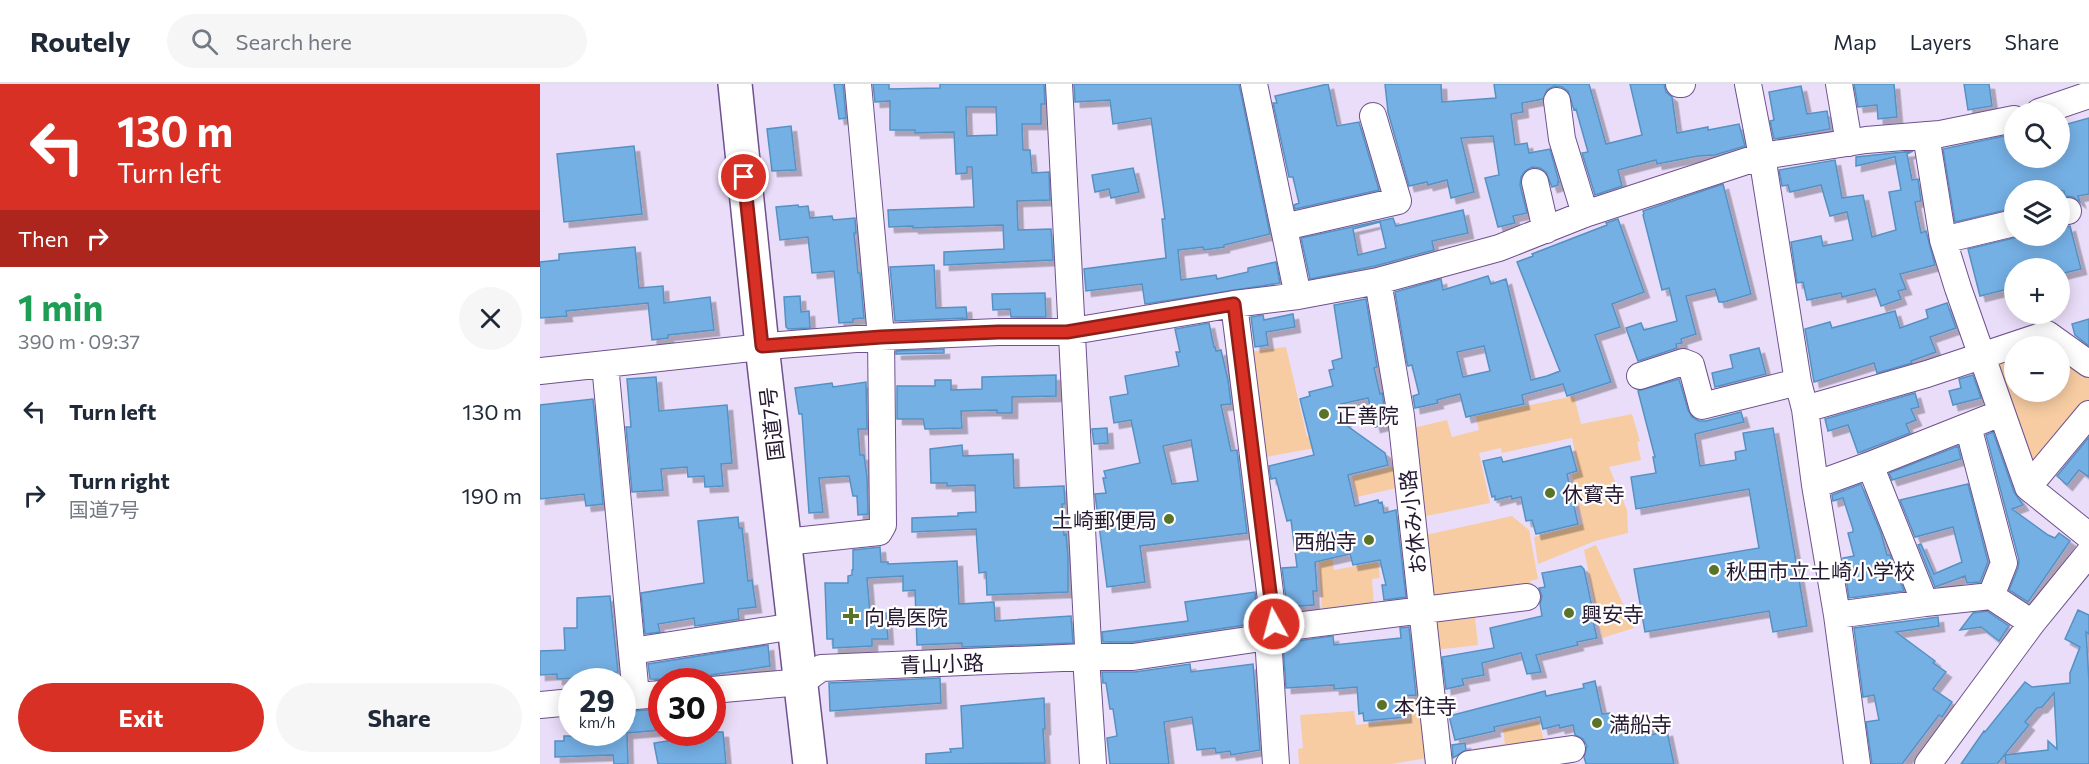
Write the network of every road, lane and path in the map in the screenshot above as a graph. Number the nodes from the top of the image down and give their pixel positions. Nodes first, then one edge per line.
1 (735, 84) edge
2 (858, 84) edge
3 (1059, 84) edge
4 (1254, 84) edge
5 (1748, 84) edge
6 (1839, 84) edge
7 (2089, 95) edge
8 (1557, 100) dead end
9 (2068, 102) edge
10 (1373, 116) dead end
11 (2004, 121) edge
12 (1926, 135) junction
13 (1849, 143) junction
14 (1762, 156) junction
15 (1535, 182) dead end
16 (1586, 214) junction
17 (2004, 225) edge
18 (1284, 227) junction
19 (1546, 230) junction
20 (1943, 240) junction
21 (1378, 281) junction
22 (1298, 296) junction
23 (1234, 304) junction
24 (1072, 331) junction
25 (881, 337) junction
26 (762, 346) junction
27 (1982, 355) junction
28 (605, 364) junction
29 (2089, 364) edge
30 (540, 371) edge
31 (1640, 376) dead end
32 (1798, 382) junction
33 (1805, 409) junction
34 (2001, 413) junction
35 (2089, 414) edge
36 (1968, 426) junction
37 (1870, 465) junction
38 (1815, 485) junction
39 (2028, 487) junction
40 (2089, 536) edge
41 (785, 542) junction
42 (2089, 553) edge
43 (1991, 596) junction
44 (1527, 597) dead end
45 (1924, 603) junction
46 (1421, 610) junction
47 (1837, 615) junction
48 (2032, 623) junction
49 (795, 626) junction
50 (1270, 633) junction
51 (632, 651) junction
52 (1087, 651) junction
53 (631, 668) edge
54 (802, 682) junction
55 (726, 689) edge
56 (558, 703) edge
57 (540, 705) edge
58 (1572, 749) dead end
59 (810, 764) edge
60 (1093, 764) edge
61 (1276, 764) edge
62 (1439, 764) edge
63 (1469, 764) edge
64 (1857, 764) edge
65 (1928, 764) edge

1 - 26 highway, 国道7号
2 - 25 street
3 - 24 street
4 - 18 street
5 - 14 street
6 - 13 street
7 - 9 street
8 - 16 street
10 - 18 street
11 - 12 street
12 - 13 street
12 - 20 street
13 - 14 street
14 - 16 street
14 - 32 street
15 - 19 street
16 - 19 street
17 - 20 street
18 - 22 street
19 - 21 street
20 - 27 street
21 - 22 street
21 - 46 street, お休み小路
22 - 23 street
23 - 24 street
23 - 50 street
24 - 25 street
24 - 52 street
25 - 26 street
25 - 41 street
26 - 28 street
26 - 41 highway, 国道7号
27 - 29 street
27 - 33 street
27 - 34 street
28 - 30 street
28 - 51 street
31 - 32 street
32 - 33 street
33 - 38 street
34 - 36 street
34 - 39 street
35 - 39 street
36 - 37 street
36 - 43 street
37 - 38 street
37 - 45 street
38 - 47 street
39 - 40 street
41 - 49 highway, 国道7号
42 - 48 street
43 - 45 street
43 - 48 street
44 - 46 street, 青山小路
45 - 47 street
46 - 50 street, 青山小路
46 - 62 street, お休み小路
47 - 64 street
48 - 65 street
49 - 51 street
49 - 54 highway, 国道7号
50 - 52 street, 青山小路
50 - 61 street
51 - 53 street
52 - 54 street, 青山小路
52 - 60 street
54 - 55 street
54 - 59 highway, 国道7号
56 - 57 street
58 - 63 street

